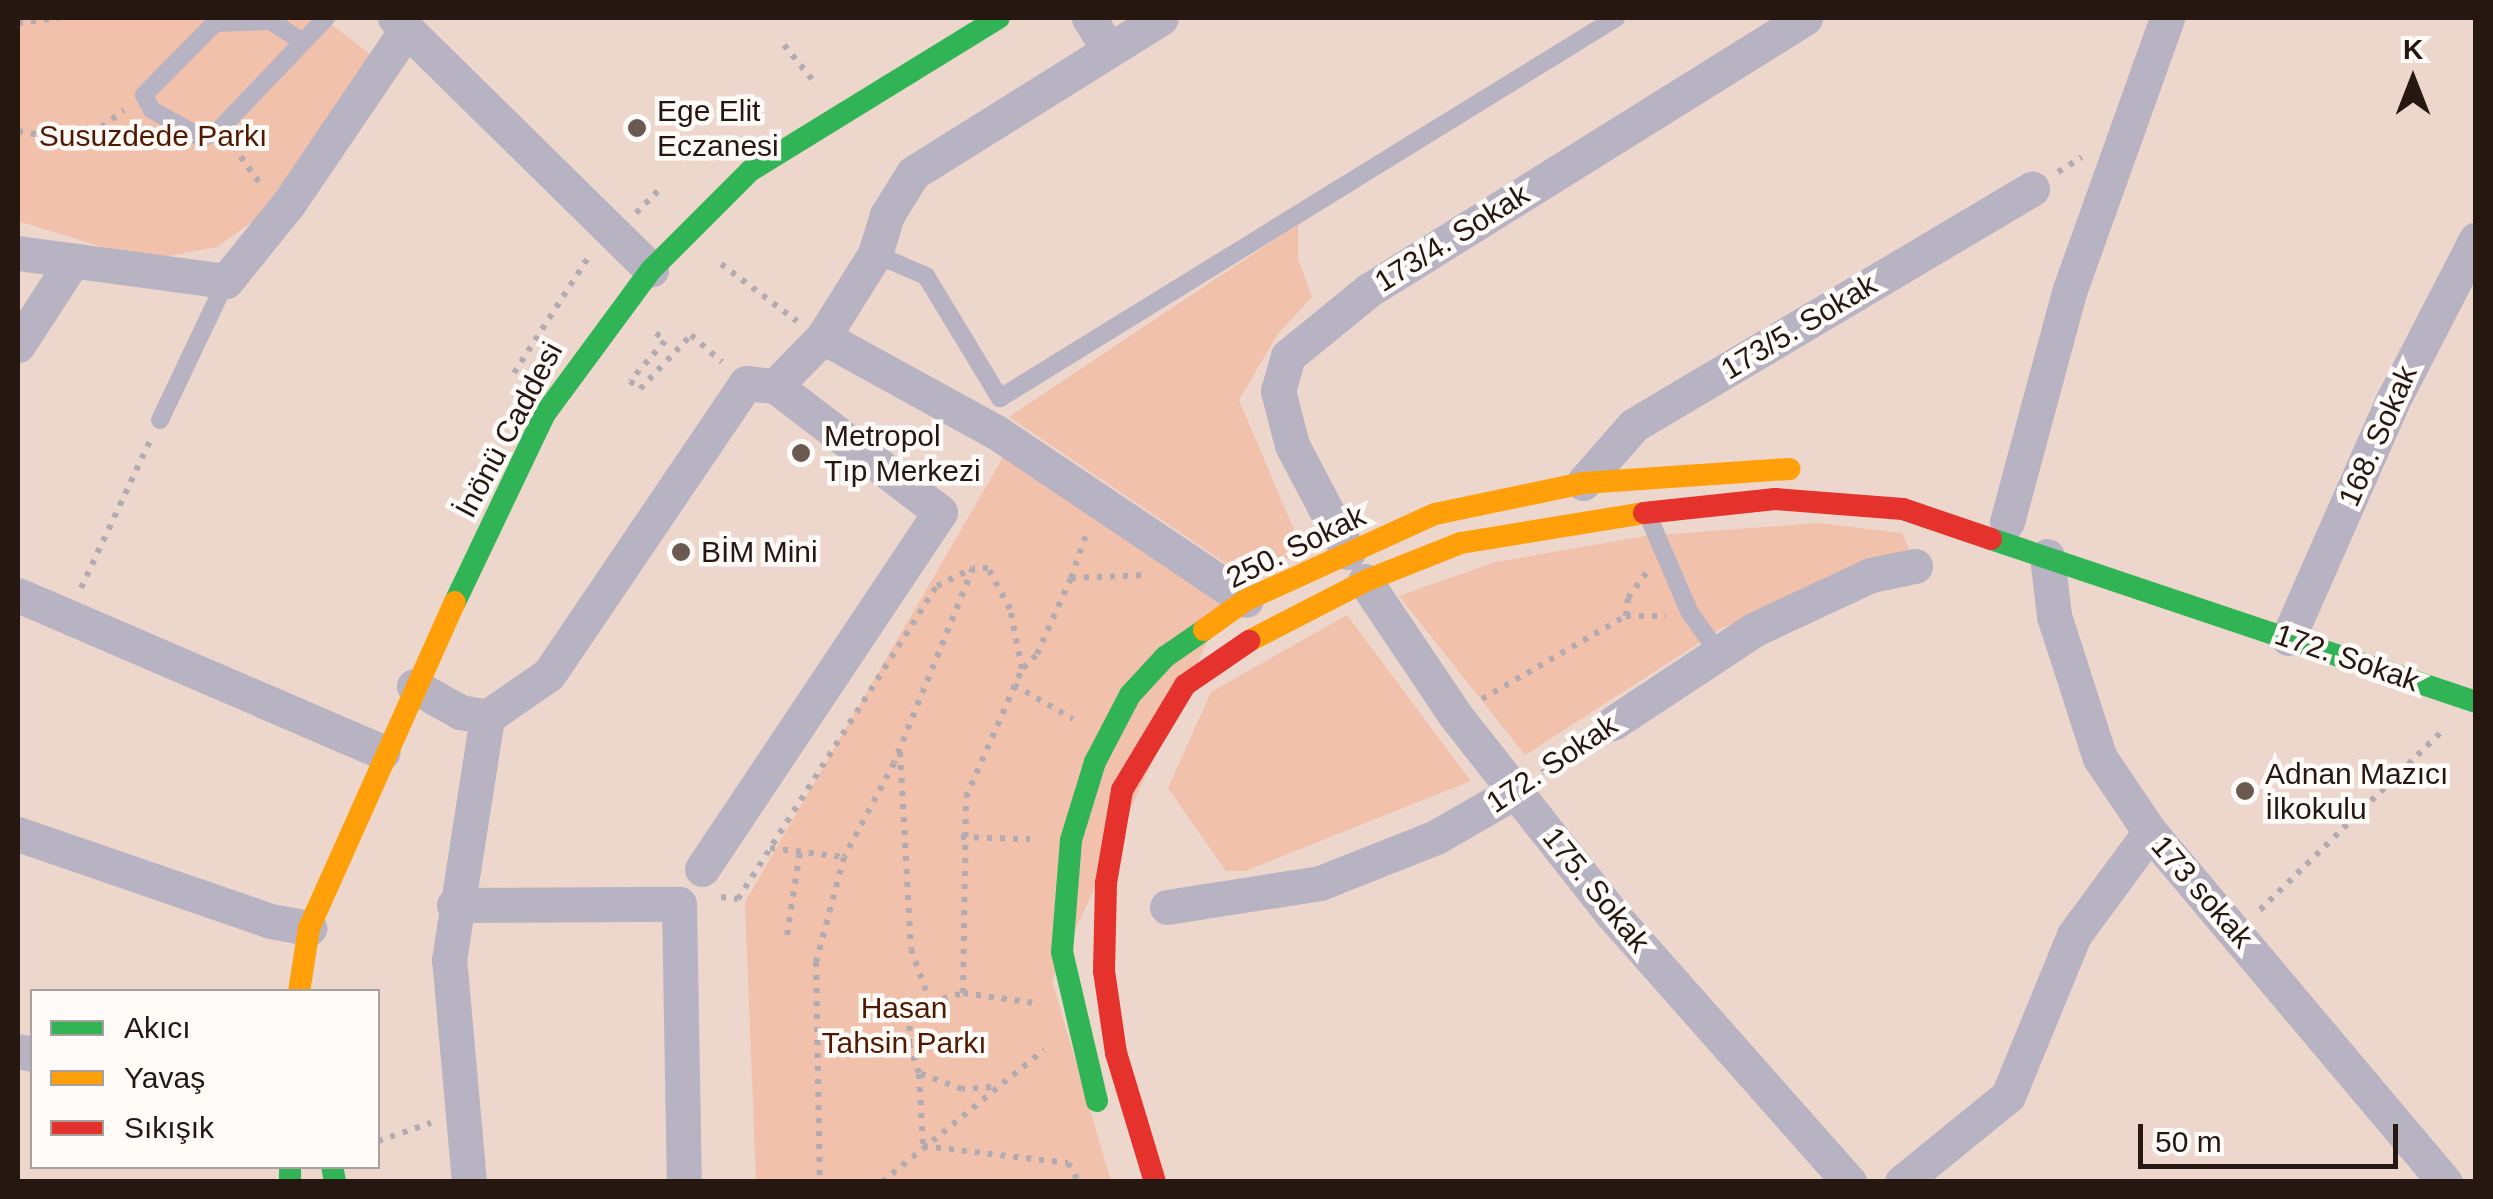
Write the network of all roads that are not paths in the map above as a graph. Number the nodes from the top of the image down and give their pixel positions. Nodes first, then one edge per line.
1 (326, 18) edge
2 (999, 18) edge
3 (1089, 18) edge
4 (1160, 18) edge
5 (1616, 18) edge
6 (1805, 18) edge
7 (2167, 18) edge
8 (401, 23) edge
9 (300, 40) junction
10 (1108, 50) junction
11 (2032, 189) dead end
12 (2476, 239) edge
13 (18, 253) edge
14 (875, 254) junction
15 (70, 265) junction
16 (651, 270) junction
17 (226, 282) junction
18 (809, 328) junction
19 (18, 345) edge
20 (775, 386) junction
21 (160, 420) road end
22 (1822, 469) dead end
23 (1583, 483) junction
24 (1973, 506) dead end
25 (1647, 513) junction
26 (1584, 520) junction
27 (2007, 522) junction
28 (2047, 556) junction
29 (1357, 566) junction
30 (1915, 566) dead end
31 (18, 595) edge
32 (1246, 600) junction
33 (2288, 638) junction
34 (1719, 652) junction
35 (414, 686) junction
36 (2474, 701) edge
37 (487, 717) junction
38 (1613, 723) road end
39 (383, 752) junction
40 (1516, 791) junction
41 (2150, 832) junction
42 (18, 834) edge
43 (694, 889) junction
44 (454, 904) junction
45 (1167, 907) dead end
46 (309, 928) junction
47 (300, 986) edge
48 (1106, 1130) dead end
49 (469, 1182) edge
50 (684, 1182) edge
51 (1155, 1182) edge
52 (1850, 1182) edge
53 (1902, 1182) edge
54 (2445, 1182) edge

1 - 9 lane
2 - 16 main road, İnönü Caddesi
3 - 10 street
4 - 10 street
5 - 14 lane
6 - 29 street, 173/4. Sokak
7 - 27 street
8 - 16 street
8 - 17 street
9 - 9 lane
10 - 14 street
11 - 23 street, 173/5. Sokak
12 - 33 street, 168. Sokak
13 - 15 street
14 - 18 street
15 - 17 street
15 - 19 street
16 - 35 main road, İnönü Caddesi
17 - 21 lane
18 - 20 street
18 - 32 street
20 - 37 street
20 - 43 street
22 - 23 main road, 250. Sokak
23 - 26 main road
23 - 29 main road, 250. Sokak
24 - 27 main road
25 - 26 main road, 250. Sokak
25 - 28 main road, 250. Sokak
25 - 34 lane
26 - 29 main road, 250. Sokak
27 - 28 main road
28 - 33 main road, 172. Sokak
28 - 41 street, 173 sokak
29 - 32 main road, 250. Sokak
29 - 40 street, 175. Sokak
29 - 51 main road, 250. Sokak
30 - 34 street, 172. Sokak
31 - 39 street
32 - 48 main road, 250. Sokak
33 - 36 main road, 172. Sokak
34 - 38 street, 172. Sokak
35 - 37 street
35 - 39 main road, İnönü Caddesi
37 - 44 street
39 - 46 main road, İnönü Caddesi
40 - 45 street, 172. Sokak
40 - 52 street, 175. Sokak
41 - 53 street
41 - 54 street, 173 sokak
42 - 46 street
43 - 44 street
43 - 50 street
44 - 49 street
46 - 47 main road, İnönü Caddesi

